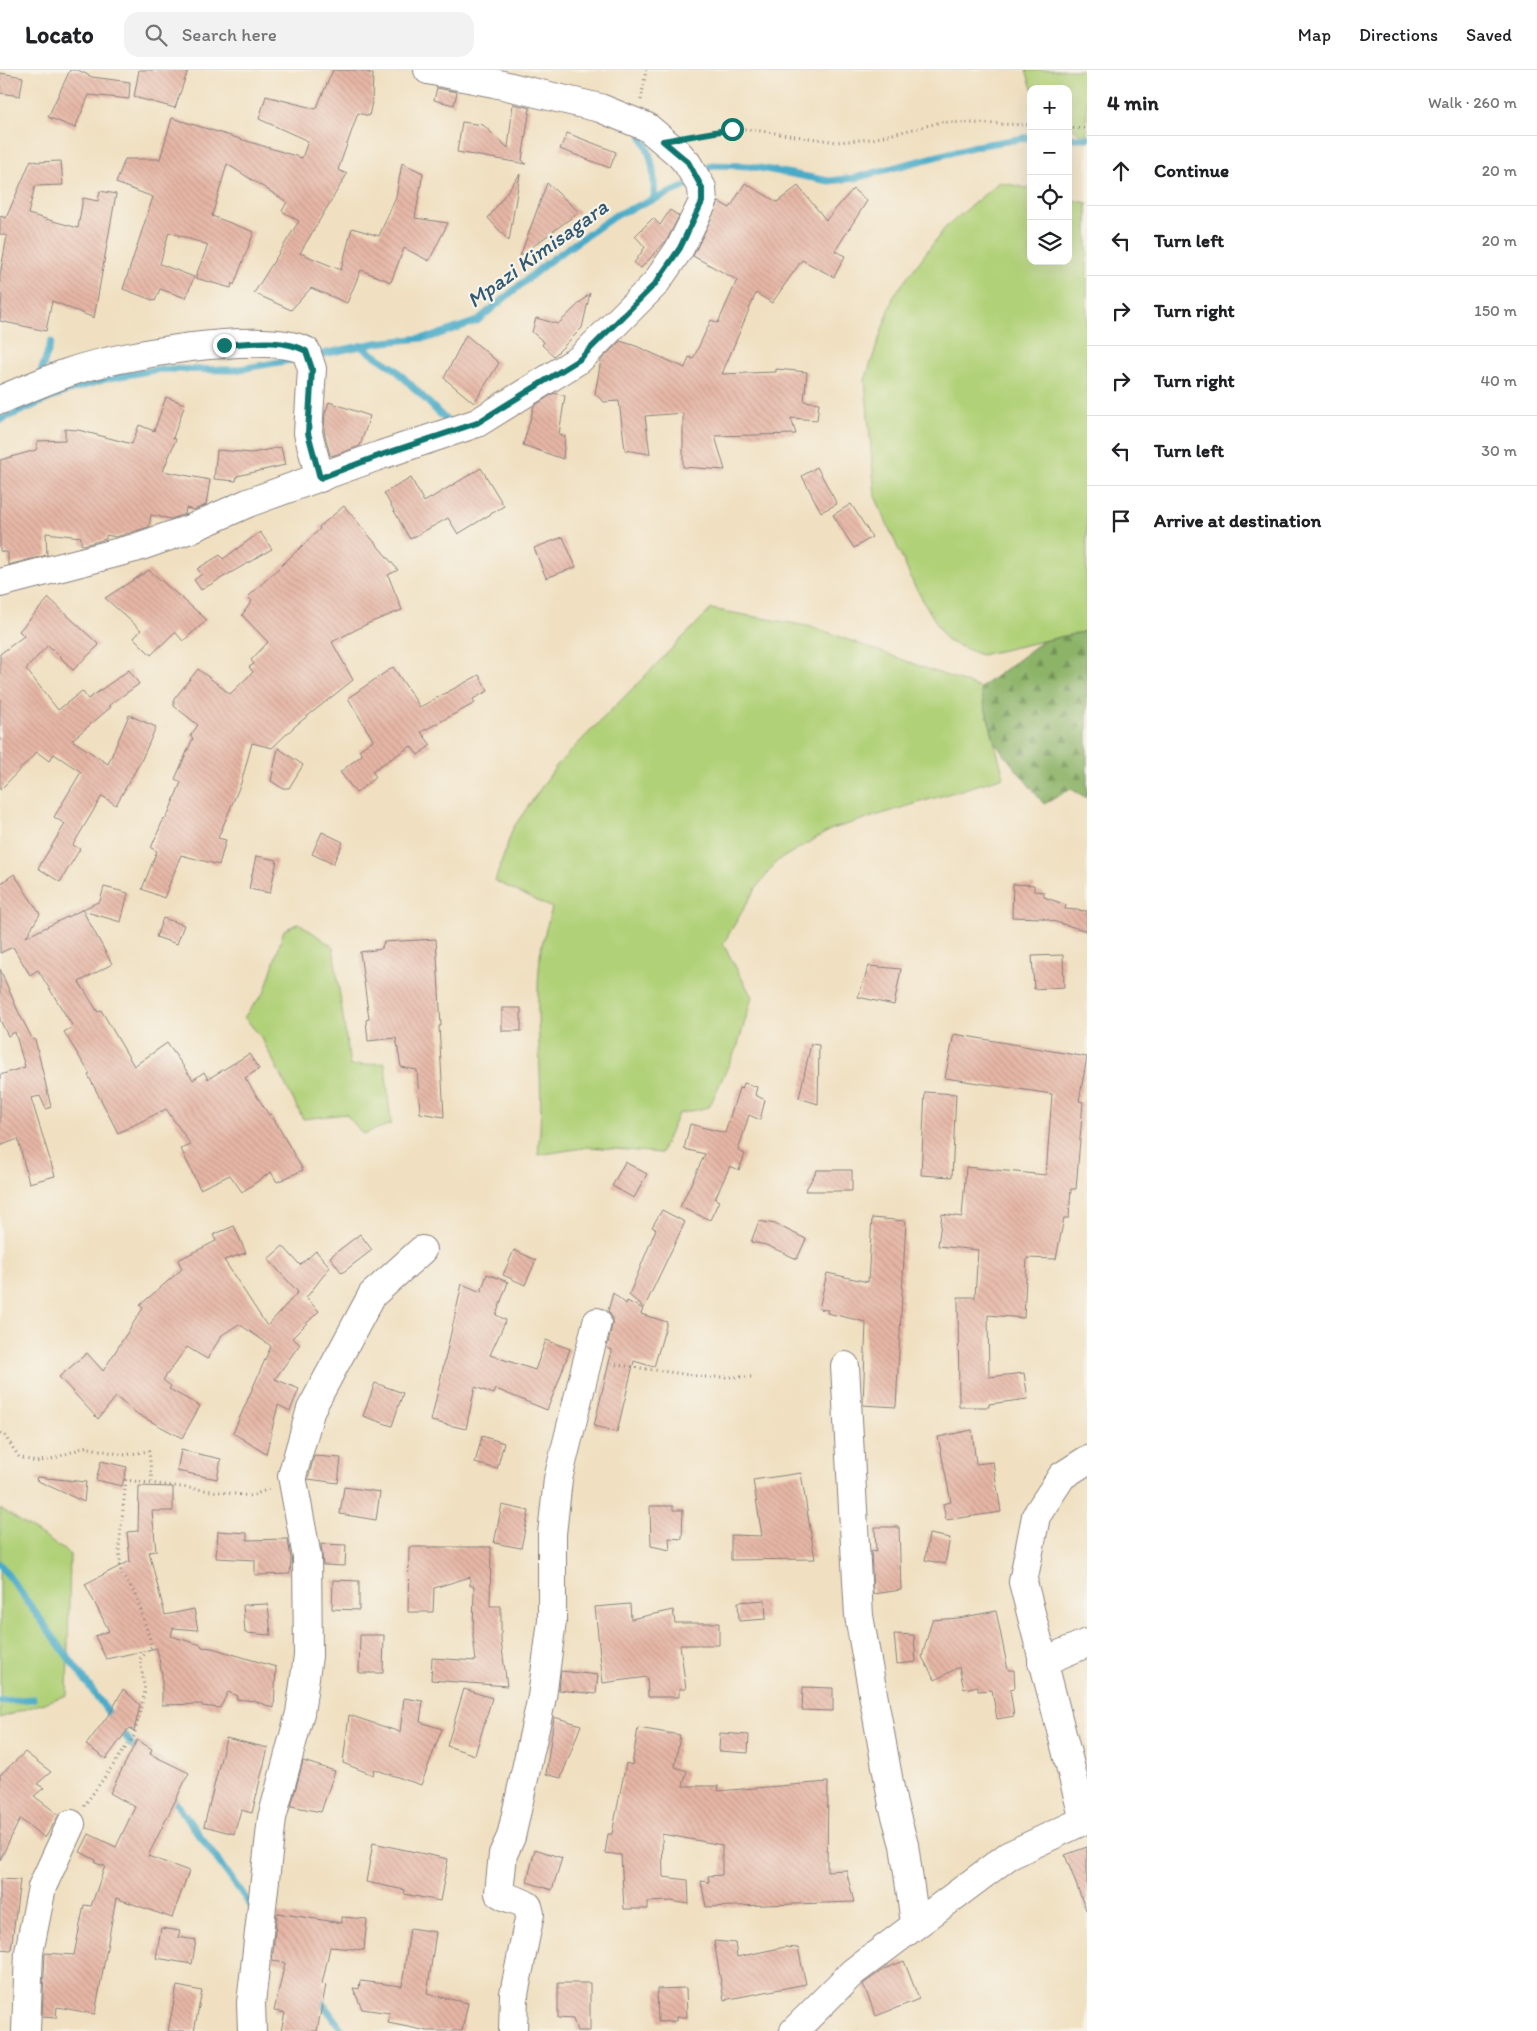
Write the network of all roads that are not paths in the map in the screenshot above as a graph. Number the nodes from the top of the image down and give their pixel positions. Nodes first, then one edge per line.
1 (428, 70) edge
2 (0, 400) edge
3 (320, 478) junction
4 (0, 583) edge
5 (422, 1250) dead end
6 (596, 1322) dead end
7 (845, 1366) dead end
8 (1087, 1460) edge
9 (1087, 1643) edge
10 (1042, 1662) junction
11 (1086, 1820) edge
12 (71, 1824) road end
13 (915, 1923) junction
14 (26, 2031) edge
15 (252, 2031) edge
16 (513, 2031) edge
17 (794, 2031) edge

1 - 3 street
2 - 3 street
3 - 4 street
5 - 15 street
6 - 16 street
7 - 13 street
8 - 10 street
9 - 10 street
10 - 11 street
11 - 13 street
12 - 14 street
13 - 17 street

